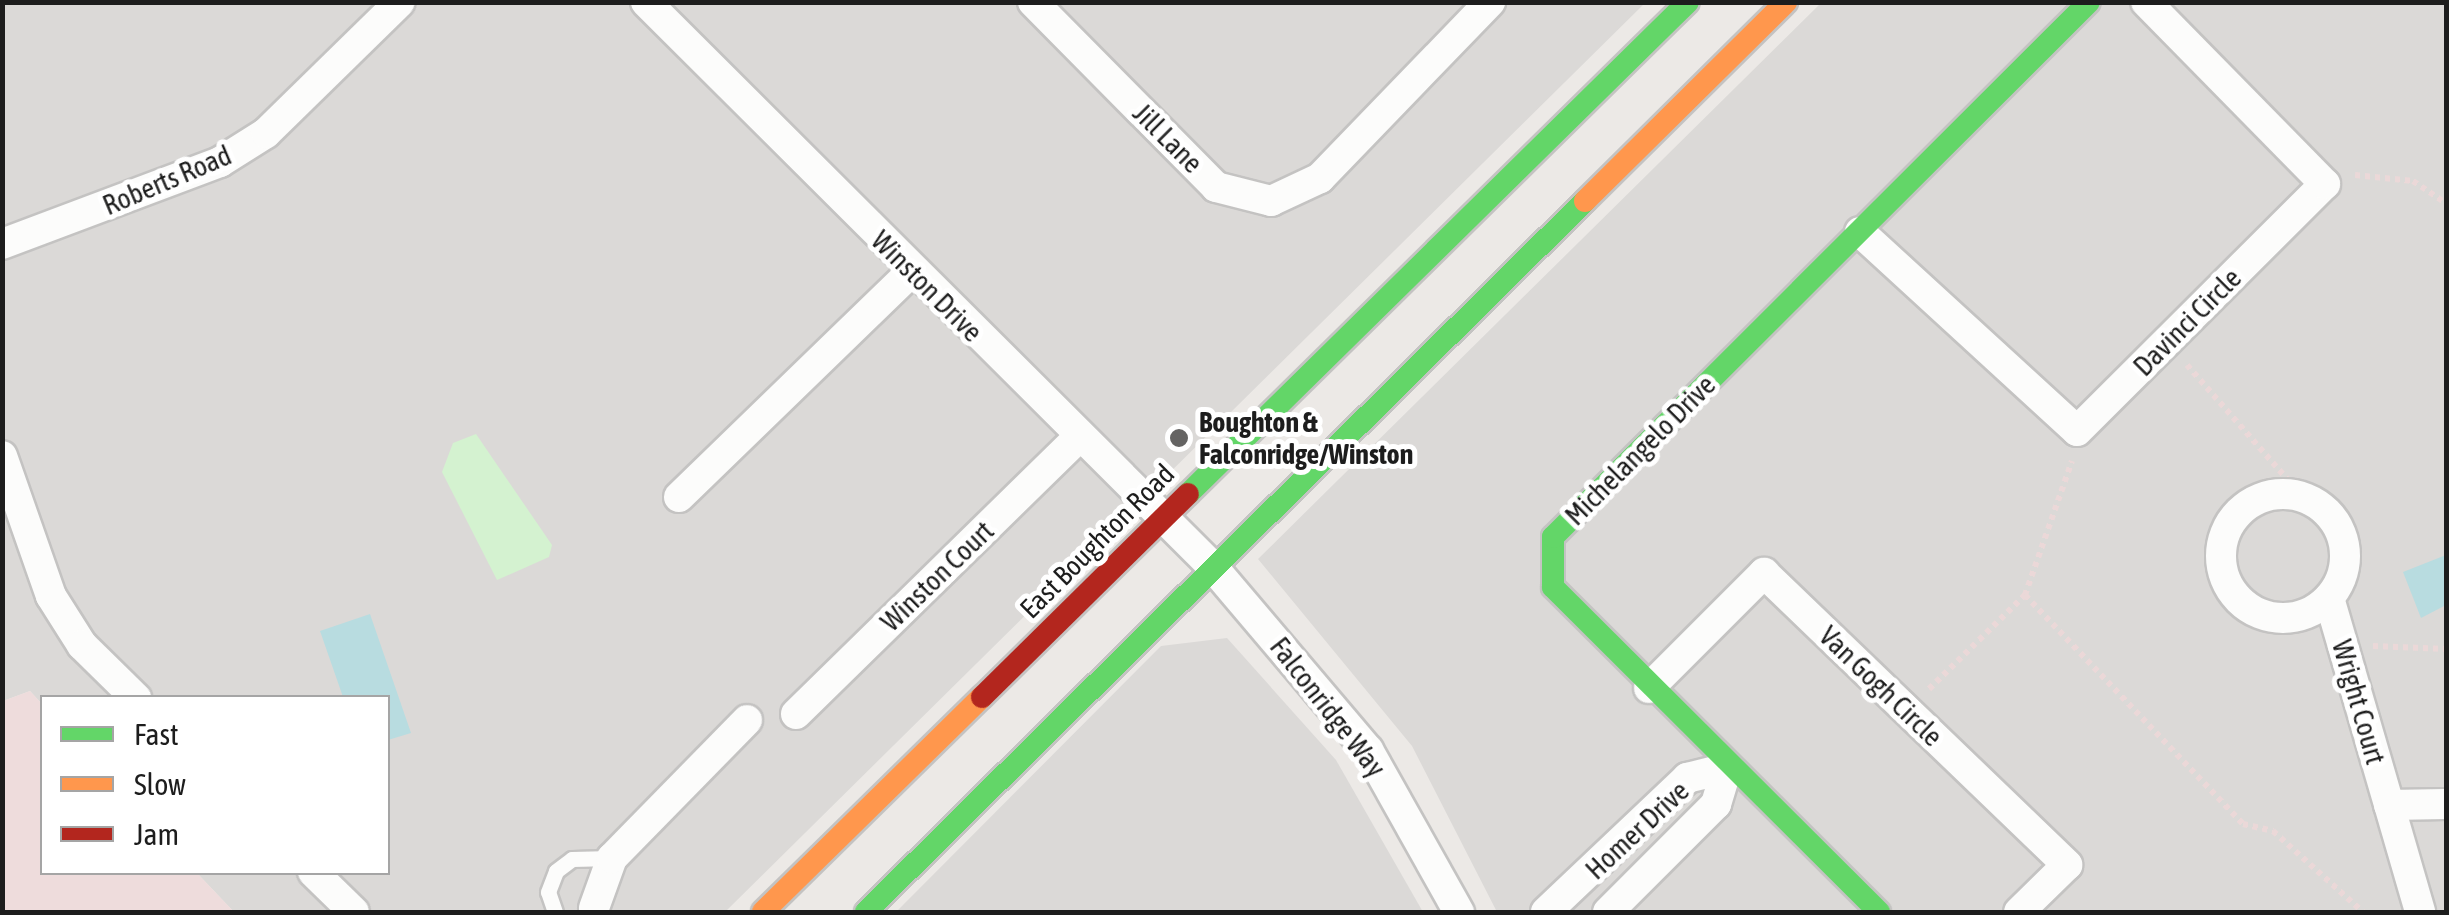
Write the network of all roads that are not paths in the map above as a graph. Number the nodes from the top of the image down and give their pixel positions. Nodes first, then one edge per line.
1 (400, 2) edge
2 (646, 2) edge
3 (1033, 2) edge
4 (1490, 2) edge
5 (1688, 2) edge
6 (1786, 2) edge
7 (2089, 2) edge
8 (2154, 5) edge
9 (1860, 232) junction
10 (2, 244) edge
11 (912, 271) junction
12 (1079, 437) junction
13 (2, 456) edge
14 (679, 497) dead end
15 (1163, 518) junction
16 (1211, 565) junction
17 (2328, 598) junction
18 (1649, 688) junction
19 (133, 695) edge
20 (796, 714) dead end
21 (747, 720) dead end
22 (1727, 768) junction
23 (2446, 804) edge
24 (2389, 806) junction
25 (612, 858) junction
26 (316, 875) edge
27 (594, 911) edge
28 (354, 912) edge
29 (555, 912) edge
30 (762, 912) edge
31 (866, 912) edge
32 (1458, 912) edge
33 (1546, 912) edge
34 (1609, 912) edge
35 (1879, 912) edge
36 (2018, 912) edge
37 (2420, 912) edge

1 - 10 street, Roberts Road
2 - 11 street, Winston Drive
3 - 4 street, Jill Lane
5 - 15 main road, East Boughton Road
6 - 16 main road
7 - 9 main road, Michelangelo Drive
8 - 9 street, Davinci Circle
9 - 18 main road, Michelangelo Drive
11 - 12 street, Winston Drive
11 - 14 street
12 - 15 street, Winston Drive
12 - 20 street, Winston Court
13 - 19 street
15 - 16 street, Winston Drive
15 - 30 main road, East Boughton Road
16 - 31 main road
16 - 32 street, Falconridge Way
17 - 17 street, Wright Court
17 - 24 street, Wright Court
18 - 22 main road, Michelangelo Drive
18 - 36 street, Van Gogh Circle
21 - 25 street
22 - 33 street, Homer Drive
22 - 34 street, Homer Drive
22 - 35 main road, Michelangelo Drive
23 - 24 street
24 - 37 street, Wright Court
25 - 27 street
25 - 29 lane
26 - 28 street

